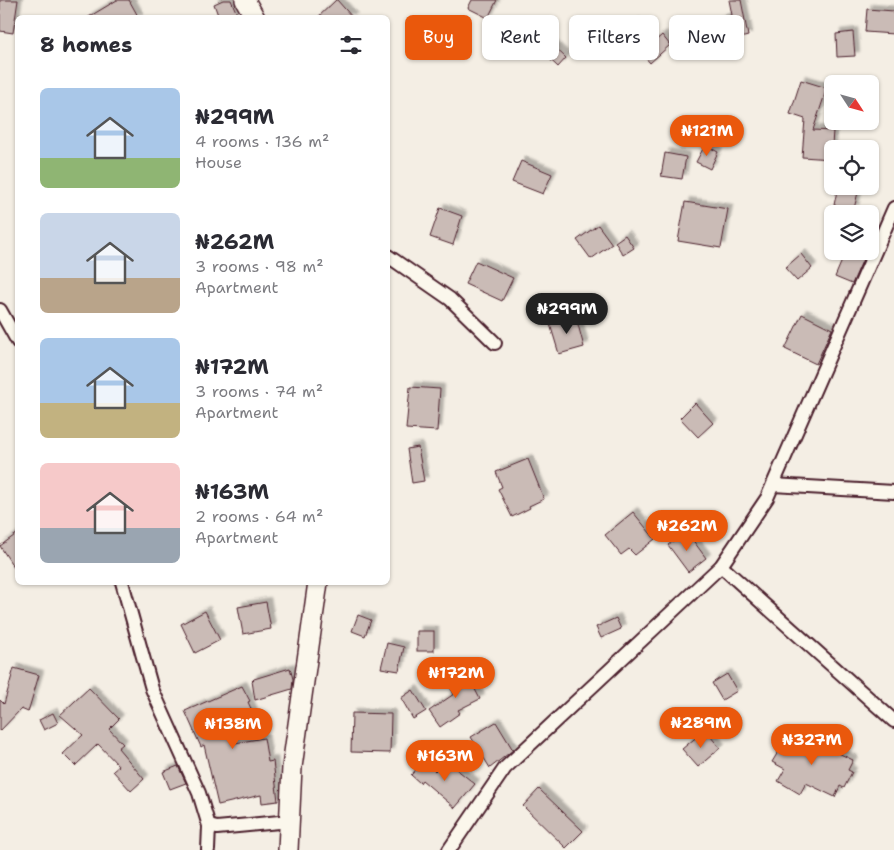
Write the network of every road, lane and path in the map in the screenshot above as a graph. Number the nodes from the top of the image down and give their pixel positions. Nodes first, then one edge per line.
1 (245, 0) edge
2 (253, 15) edge
3 (894, 208) edge
4 (390, 257) edge
5 (0, 310) edge
6 (15, 337) edge
7 (495, 342) dead end
8 (773, 484) junction
9 (894, 492) edge
10 (721, 566) junction
11 (123, 585) edge
12 (318, 585) edge
13 (894, 721) edge
14 (290, 820) junction
15 (209, 826) junction
16 (208, 850) edge
17 (288, 850) edge
18 (450, 850) edge

1 - 2 street
3 - 8 street
4 - 7 street
5 - 6 street
8 - 9 street
8 - 10 street
10 - 13 street
10 - 18 street
11 - 15 street
12 - 14 street
14 - 15 street
14 - 17 street
15 - 16 street

